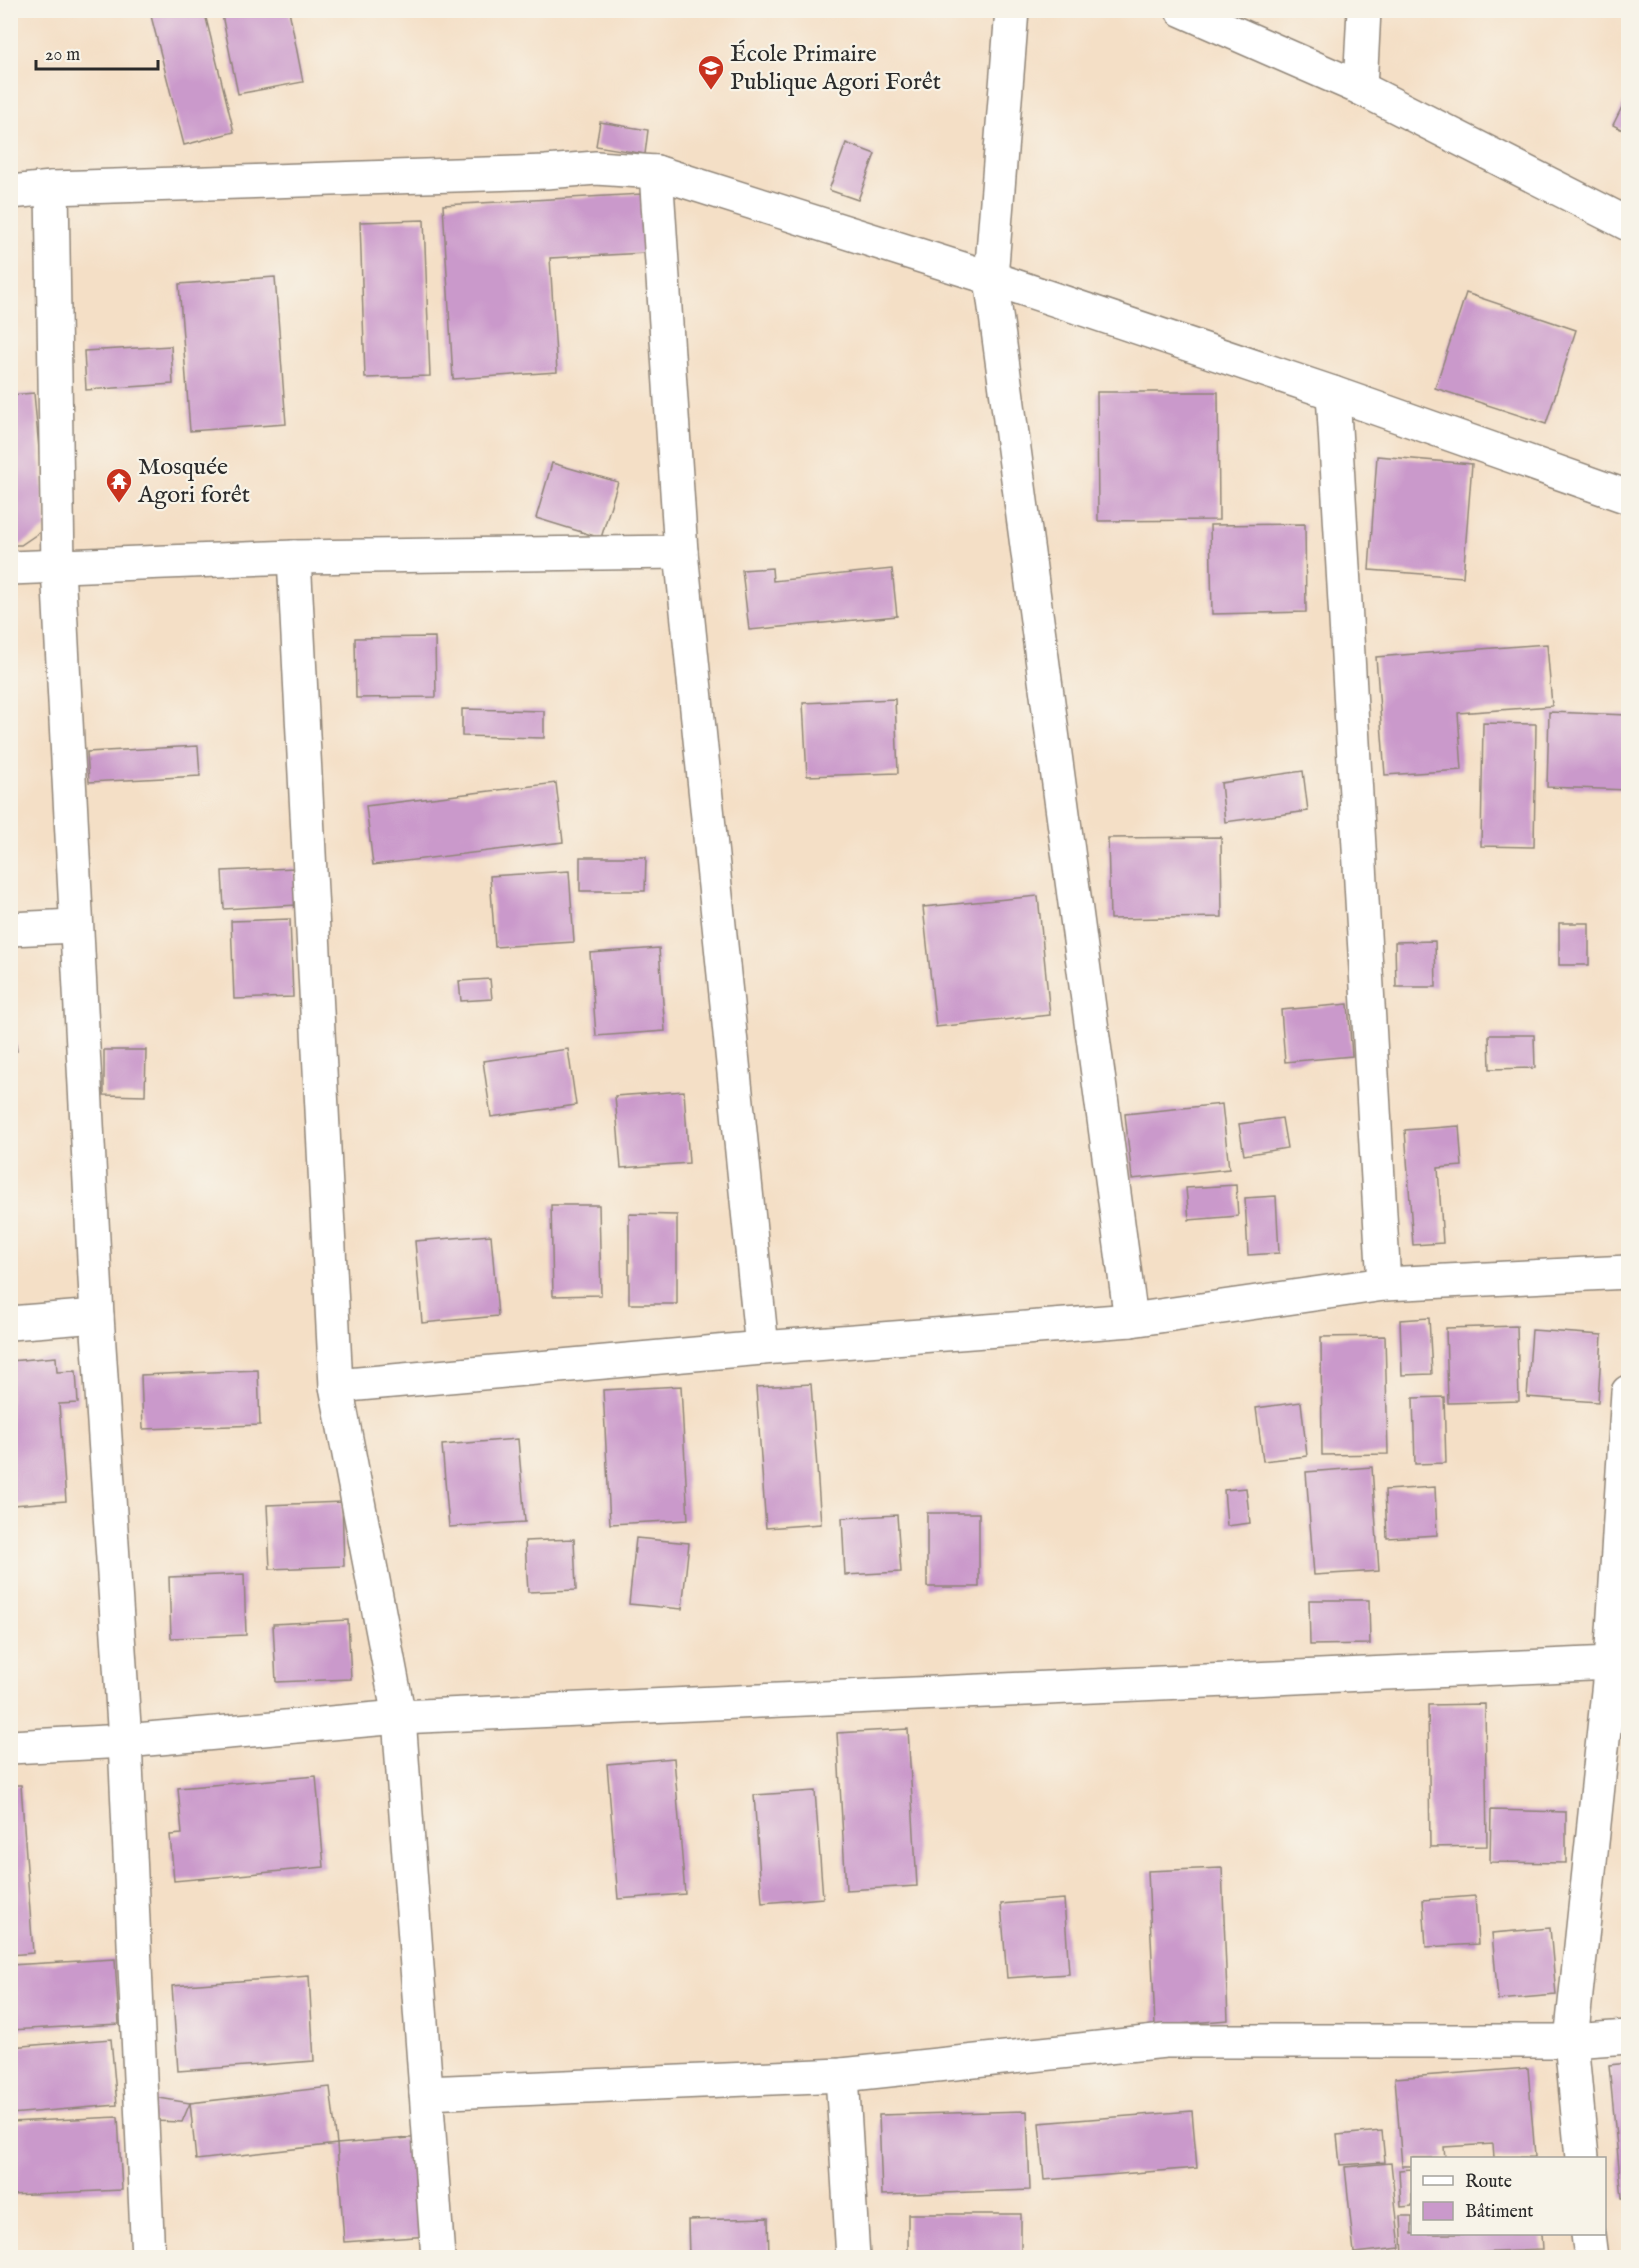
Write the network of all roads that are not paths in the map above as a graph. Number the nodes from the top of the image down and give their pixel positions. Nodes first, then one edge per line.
1 (1012, 10) edge
2 (1182, 10) edge
3 (1364, 10) edge
4 (1360, 88) junction
5 (656, 172) junction
6 (52, 188) junction
7 (10, 192) edge
8 (1629, 224) edge
9 (990, 278) junction
10 (1333, 393) junction
11 (1629, 497) edge
12 (681, 552) junction
13 (294, 557) junction
14 (58, 567) junction
15 (10, 568) edge
16 (75, 926) junction
17 (10, 930) edge
18 (1629, 1272) edge
19 (1384, 1284) junction
20 (96, 1316) junction
21 (1131, 1320) junction
22 (10, 1323) edge
23 (762, 1348) junction
24 (336, 1386) junction
25 (1629, 1392) edge
26 (1611, 1663) junction
27 (399, 1718) junction
28 (126, 1741) junction
29 (10, 1747) edge
30 (1629, 2037) edge
31 (1571, 2041) junction
32 (842, 2075) junction
33 (426, 2093) junction
34 (1582, 2157) edge
35 (1588, 2235) edge
36 (148, 2258) edge
37 (438, 2258) edge
38 (853, 2258) edge
39 (1591, 2258) edge

1 - 9 street
2 - 4 street
3 - 4 street
4 - 8 street
5 - 6 street
5 - 9 street
5 - 12 street
6 - 7 street
6 - 14 street
9 - 10 street
9 - 21 street
10 - 11 street
10 - 19 street
12 - 13 street
12 - 23 street
13 - 14 street
13 - 24 street
14 - 15 street
14 - 16 street
16 - 17 street
16 - 20 street
18 - 19 street
19 - 21 street
20 - 22 street
20 - 28 street
21 - 23 street
23 - 24 street
24 - 27 street
25 - 26 street
26 - 27 street
26 - 31 street
27 - 28 street
27 - 33 street
28 - 29 street
28 - 36 street
30 - 31 street
31 - 32 street
31 - 34 street
32 - 33 street
32 - 38 street
33 - 37 street
35 - 39 street

